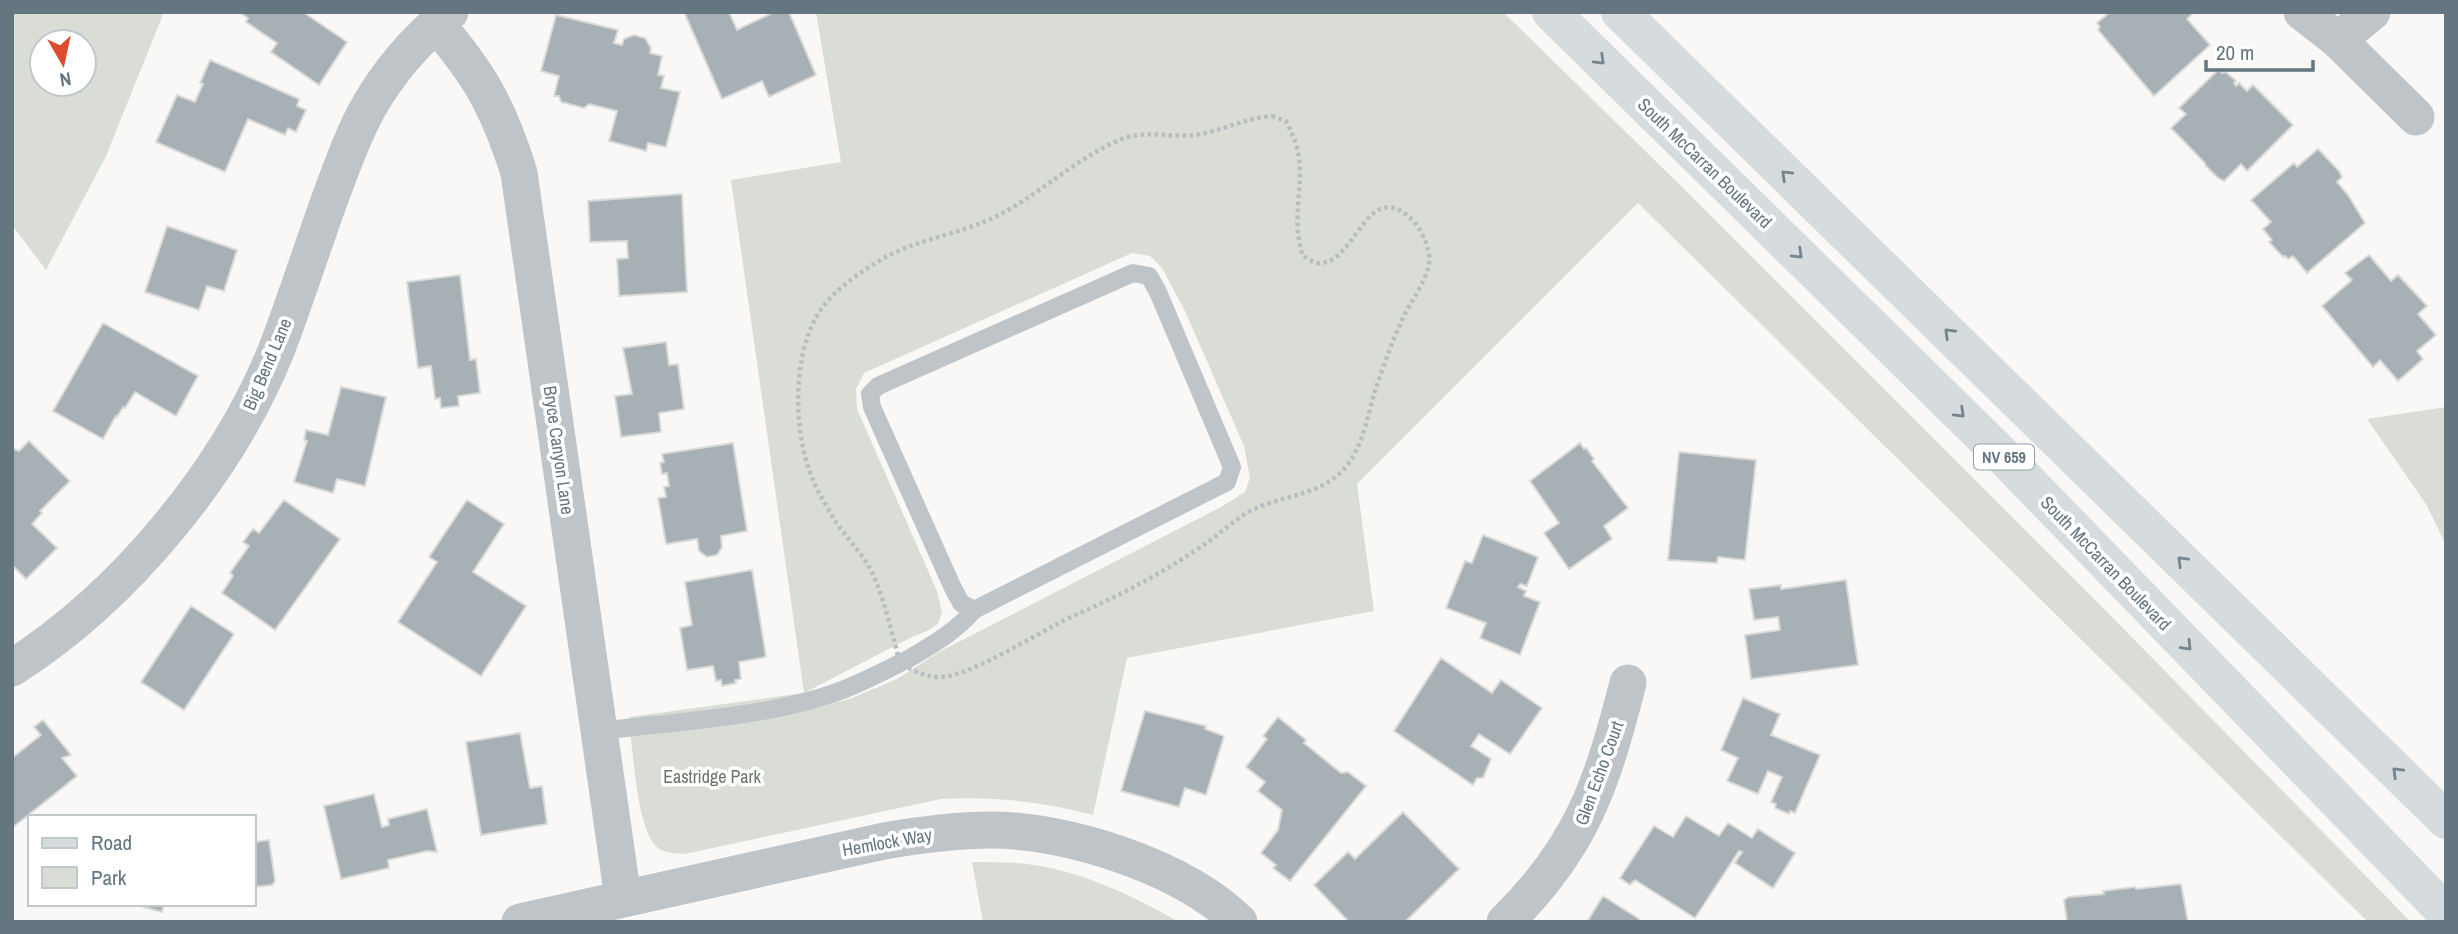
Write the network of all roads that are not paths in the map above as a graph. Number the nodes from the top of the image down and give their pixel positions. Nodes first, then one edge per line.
1 (1552, 12) edge
2 (1620, 12) edge
3 (2302, 12) edge
4 (2372, 12) edge
5 (443, 18) edge
6 (2339, 40) junction
7 (2416, 117) dead end
8 (974, 610) junction
9 (12, 668) edge
10 (1628, 683) dead end
11 (599, 732) junction
12 (2446, 820) edge
13 (623, 898) junction
14 (2446, 913) edge
15 (520, 922) edge
16 (1239, 922) edge
17 (1505, 922) edge

1 -> 14 main road, South McCarran Boulevard / NV 659
12 -> 2 main road, NV 659
3 - 6 street
4 - 6 street
5 - 9 street, Big Bend Lane
5 - 11 street, Bryce Canyon Lane
6 - 7 street
8 - 8 lane
8 - 11 lane
10 - 17 street, Glen Echo Court
11 - 13 street, Bryce Canyon Lane
13 - 15 street, Hemlock Way
13 - 16 street, Hemlock Way

